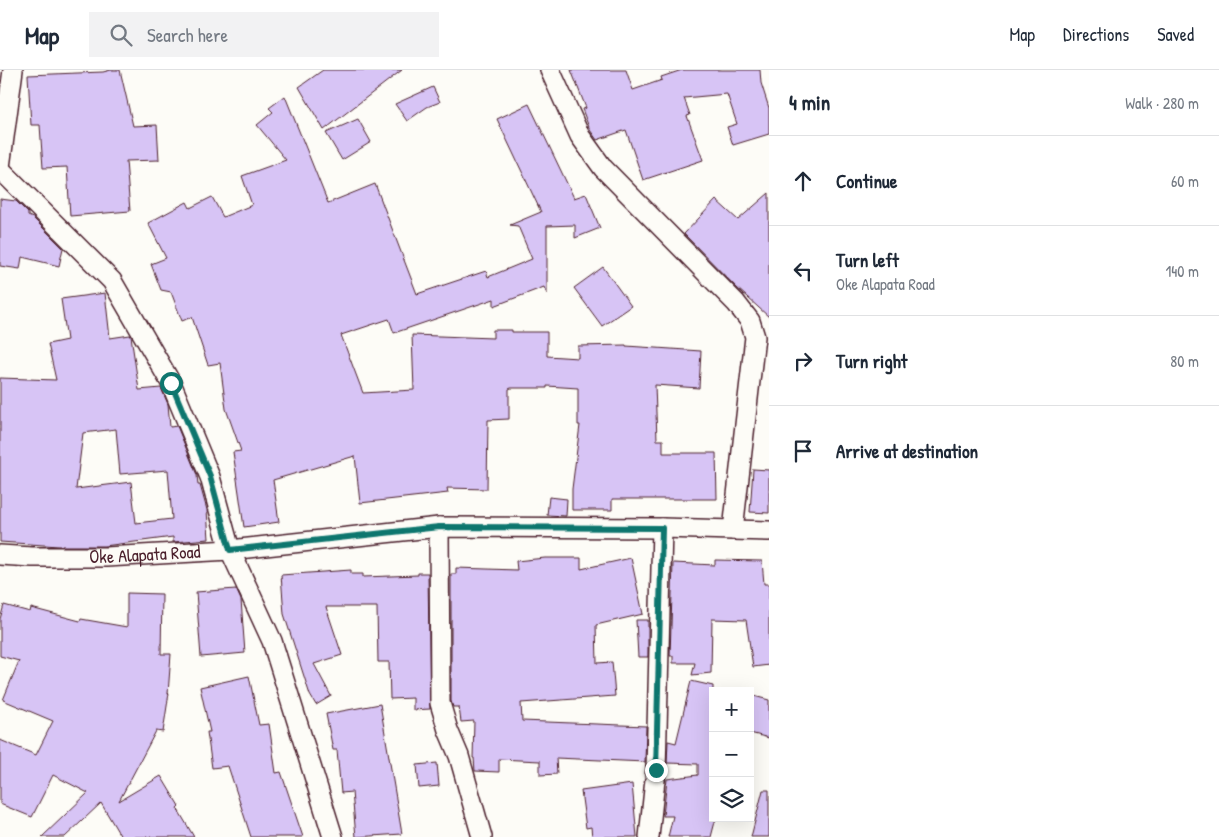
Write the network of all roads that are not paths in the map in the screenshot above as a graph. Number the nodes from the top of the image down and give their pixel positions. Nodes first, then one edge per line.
1 (13, 70) edge
2 (550, 70) edge
3 (0, 168) edge
4 (439, 527) junction
5 (662, 528) junction
6 (733, 530) junction
7 (769, 531) edge
8 (230, 550) junction
9 (0, 555) edge
10 (333, 837) edge
11 (482, 837) edge
12 (650, 837) edge

1 - 3 street
2 - 6 street
3 - 8 street
4 - 5 street, Oke Alapata Road
4 - 8 street, Oke Alapata Road
4 - 11 street
5 - 6 street, Oke Alapata Road
5 - 12 street
6 - 7 street, Oke Alapata Road
8 - 9 street, Oke Alapata Road
8 - 10 street

